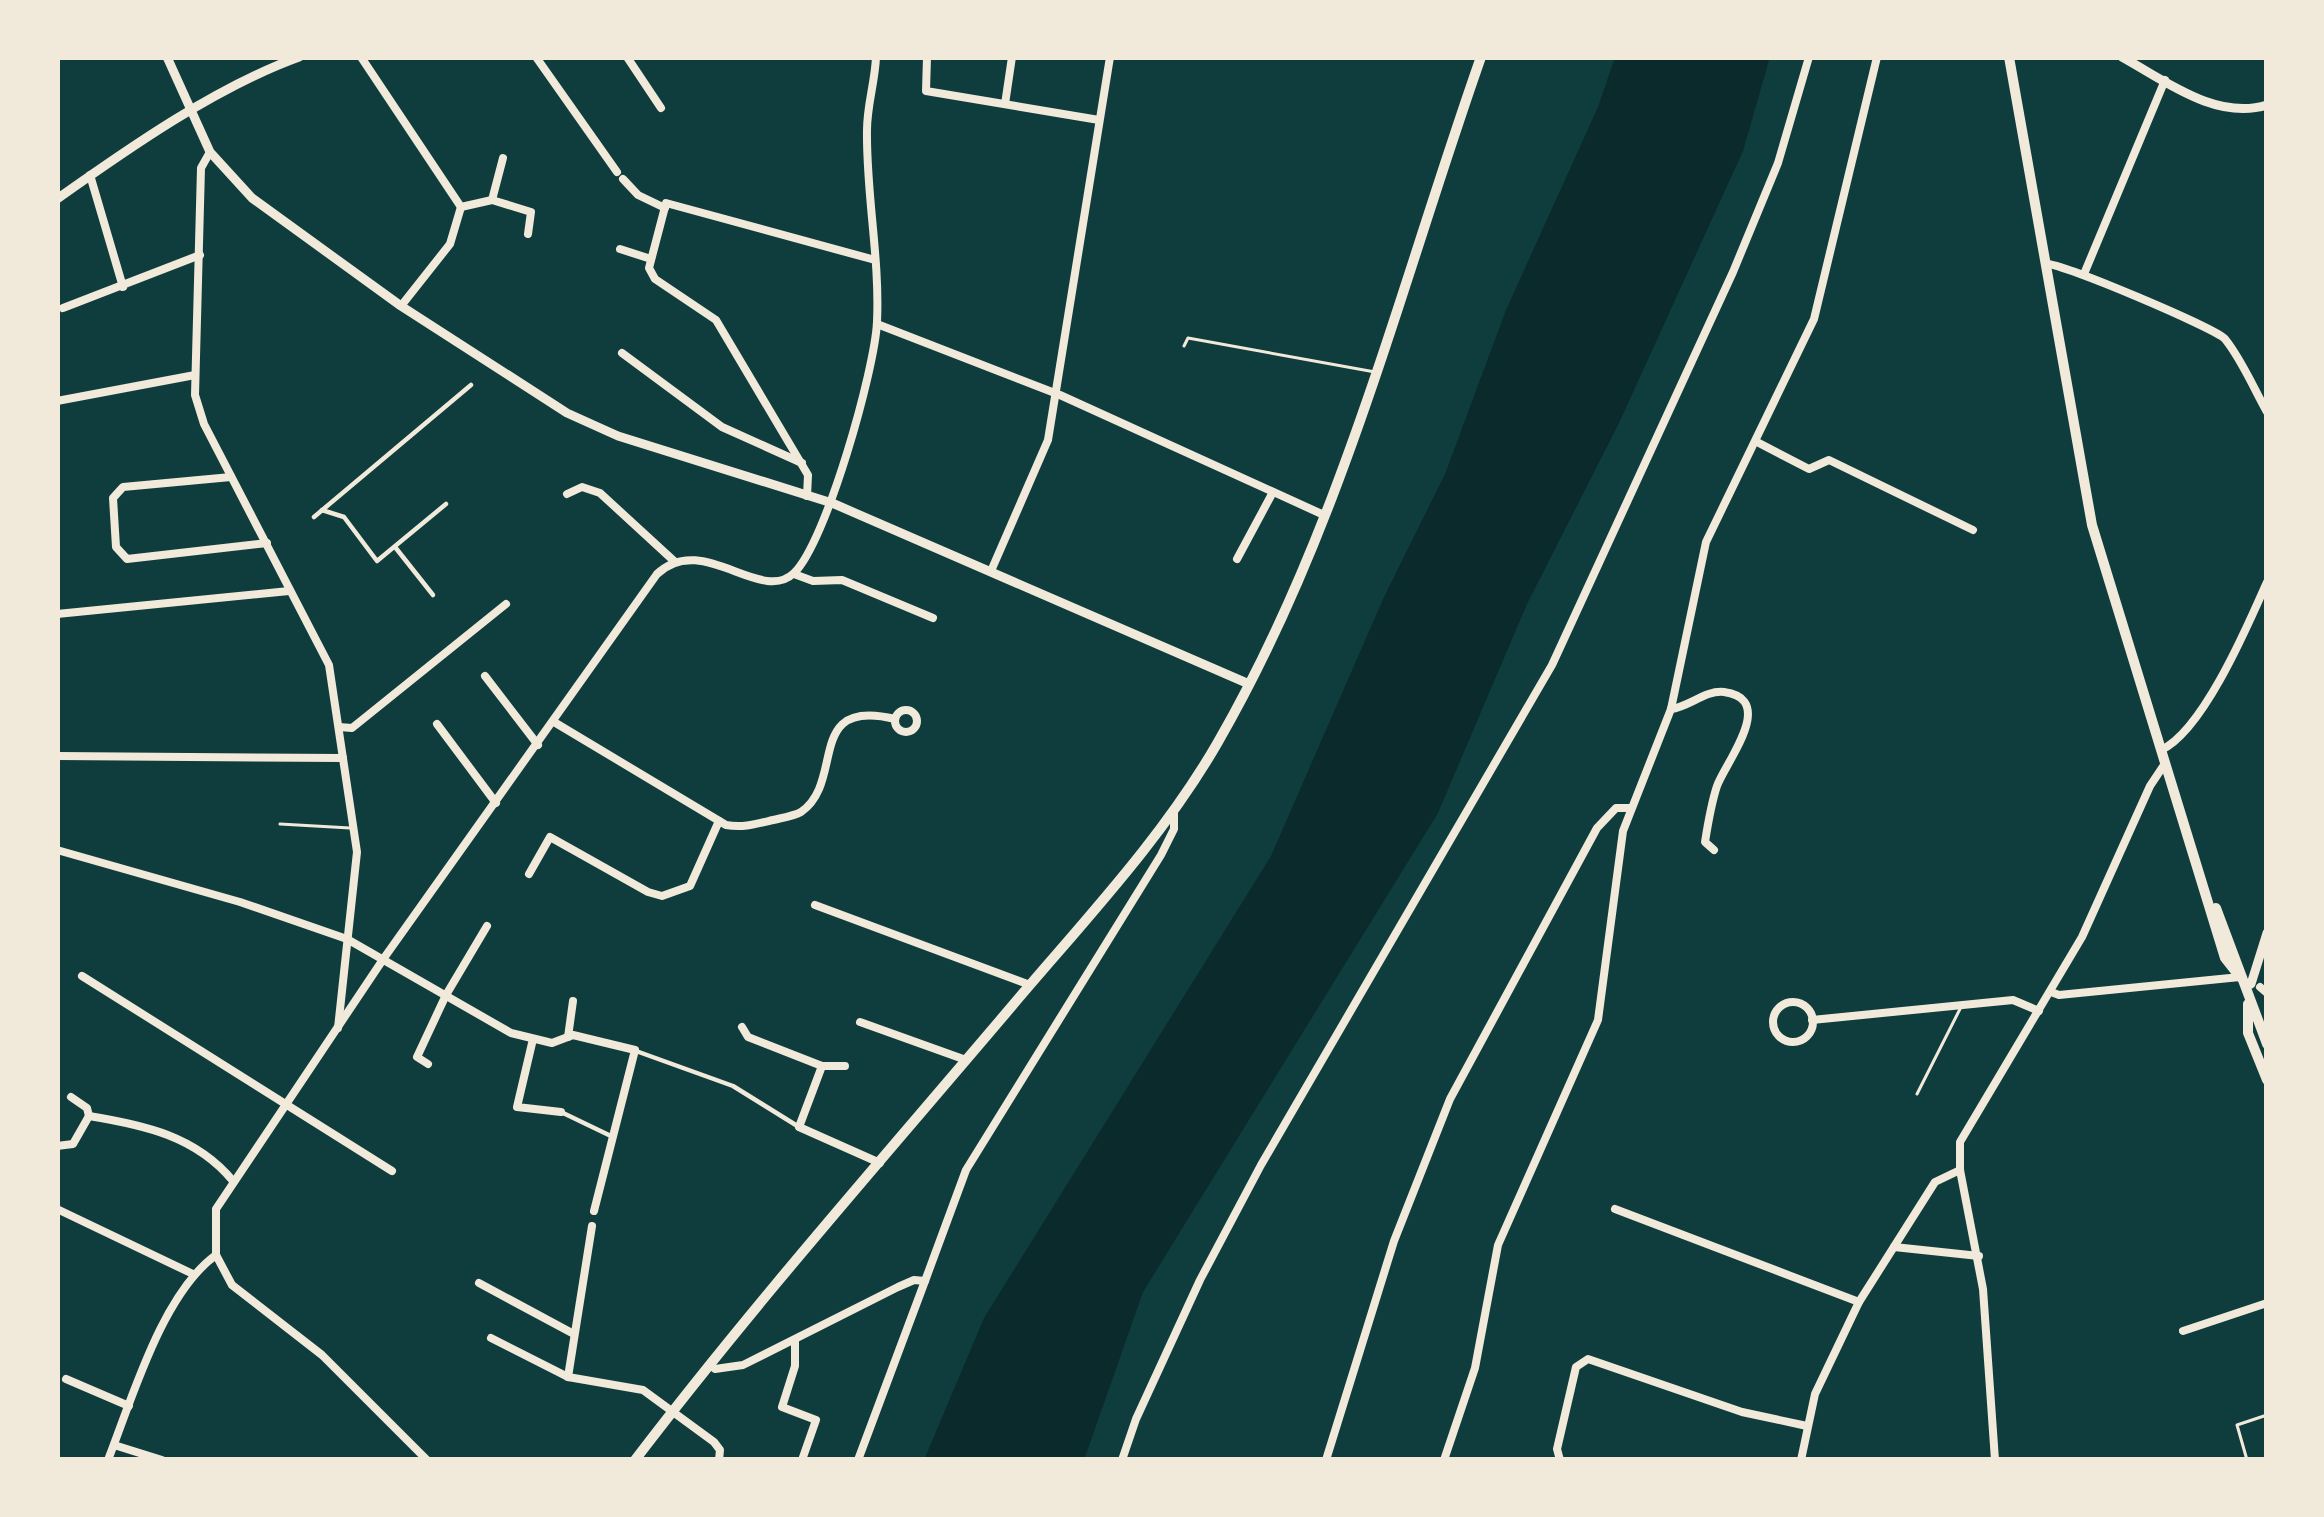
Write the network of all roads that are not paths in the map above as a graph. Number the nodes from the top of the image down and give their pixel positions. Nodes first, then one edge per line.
1 (166, 57) edge
2 (299, 57) edge
3 (361, 57) edge
4 (536, 57) edge
5 (627, 57) edge
6 (876, 57) edge
7 (927, 57) edge
8 (1012, 57) edge
9 (1110, 57) edge
10 (1480, 57) edge
11 (1809, 57) edge
12 (1877, 57) edge
13 (2009, 57) edge
14 (2122, 57) edge
15 (2164, 80) junction
16 (1005, 104) junction
17 (2267, 105) edge
18 (661, 108) dead end
19 (190, 113) junction
20 (1099, 120) junction
21 (211, 152) junction
22 (503, 158) dead end
23 (90, 176) junction
24 (57, 199) edge
25 (491, 200) junction
26 (461, 207) junction
27 (665, 208) junction
28 (528, 233) dead end
29 (620, 249) dead end
30 (200, 255) junction
31 (651, 259) junction
32 (875, 260) junction
33 (2046, 264) junction
34 (2084, 274) junction
35 (123, 287) junction
36 (401, 306) junction
37 (63, 308) dead end
38 (878, 324) junction
39 (1184, 346) dead end
40 (622, 353) dead end
41 (1377, 373) junction
42 (195, 376) junction
43 (470, 385) dead end
44 (1055, 393) junction
45 (57, 400) edge
46 (2267, 412) edge
47 (1757, 442) junction
48 (802, 463) junction
49 (231, 476) junction
50 (1273, 492) junction
51 (567, 494) dead end
52 (807, 496) junction
53 (832, 503) junction
54 (446, 504) dead end
55 (322, 510) junction
56 (1326, 516) junction
57 (314, 517) dead end
58 (1973, 530) dead end
59 (267, 543) junction
60 (395, 547) junction
61 (1237, 559) dead end
62 (674, 561) junction
63 (992, 571) junction
64 (794, 574) junction
65 (2267, 582) edge
66 (290, 591) junction
67 (433, 595) dead end
68 (506, 604) dead end
69 (57, 614) edge
70 (933, 618) dead end
71 (485, 676) dead end
72 (1249, 684) junction
73 (1670, 709) junction
74 (895, 719) dead end
75 (554, 722) junction
76 (437, 724) dead end
77 (339, 728) junction
78 (538, 745) junction
79 (57, 756) edge
80 (2163, 757) junction
81 (343, 758) junction
82 (496, 802) junction
83 (1630, 808) junction
84 (1174, 810) junction
85 (719, 821) junction
86 (280, 824) dead end
87 (354, 828) junction
88 (57, 850) edge
89 (1714, 850) dead end
90 (529, 874) dead end
91 (815, 905) dead end
92 (488, 926) dead end
93 (2267, 933) edge
94 (347, 939) junction
95 (384, 958) junction
96 (82, 976) dead end
97 (1030, 985) junction
98 (2255, 986) edge
99 (2050, 992) junction
100 (446, 995) junction
101 (573, 1001) dead end
102 (2248, 1001) junction
103 (1963, 1004) junction
104 (2039, 1011) junction
105 (1812, 1020) junction
106 (860, 1022) dead end
107 (742, 1028) dead end
108 (338, 1029) junction
109 (568, 1037) junction
110 (533, 1039) junction
111 (2267, 1044) edge
112 (634, 1050) junction
113 (966, 1060) junction
114 (428, 1064) dead end
115 (822, 1066) junction
116 (845, 1066) dead end
117 (2267, 1080) edge
118 (1916, 1094) dead end
119 (70, 1096) dead end
120 (285, 1105) junction
121 (562, 1112) joint
122 (88, 1116) junction
123 (799, 1126) junction
124 (614, 1137) junction
125 (57, 1146) edge
126 (880, 1163) junction
127 (1960, 1170) junction
128 (392, 1171) dead end
129 (233, 1181) junction
130 (57, 1209) edge
131 (1616, 1209) dead end
132 (594, 1211) dead end
133 (592, 1226) dead end
134 (1894, 1247) junction
135 (215, 1256) junction
136 (1979, 1256) junction
137 (193, 1274) junction
138 (925, 1281) junction
139 (479, 1283) dead end
140 (1859, 1303) junction
141 (2267, 1303) edge
142 (2183, 1331) dead end
143 (572, 1333) junction
144 (491, 1337) dead end
145 (795, 1340) junction
146 (710, 1365) junction
147 (568, 1377) junction
148 (66, 1379) dead end
149 (129, 1406) junction
150 (672, 1412) junction
151 (2267, 1415) edge
152 (1807, 1426) junction
153 (114, 1445) junction
154 (425, 1459) edge
155 (108, 1460) edge
156 (162, 1460) edge
157 (635, 1460) edge
158 (719, 1460) edge
159 (802, 1460) edge
160 (858, 1460) edge
161 (1122, 1460) edge
162 (1326, 1460) edge
163 (1444, 1460) edge
164 (1560, 1460) edge
165 (1801, 1460) edge
166 (1996, 1460) edge
167 (2247, 1460) edge

1 - 19 street
2 - 19 street
3 - 26 street
4 - 27 street
5 - 18 street
6 - 32 street
7 - 16 street
8 - 16 street
9 - 20 street
10 - 41 main road
11 - 161 street
12 - 47 street
13 - 33 main road
14 - 15 street
15 - 17 street
15 - 34 street
16 - 20 street
19 - 21 street
19 - 23 street
20 - 44 street
21 - 30 street
21 - 36 street
22 - 25 street
23 - 24 street
23 - 35 street
25 - 26 street
25 - 28 street
26 - 36 street
27 - 31 street
27 - 32 street
29 - 31 street
30 - 35 street
30 - 42 street
31 - 48 street
32 - 38 street
33 - 34 street
33 - 80 main road
34 - 46 street
35 - 37 street
36 - 52 street
38 - 44 street
38 - 53 street
39 - 41 lane
40 - 48 street
41 - 56 main road
42 - 45 street
42 - 49 street
43 - 55 street
44 - 50 street
44 - 63 street
47 - 58 street
47 - 73 street
48 - 52 street
49 - 59 street
49 - 59 street
50 - 56 street
50 - 61 street
51 - 62 street
52 - 53 street
53 - 63 street
53 - 64 street
54 - 60 street
55 - 57 street
55 - 60 street
56 - 72 main road
59 - 66 street
60 - 67 street
62 - 64 street
62 - 75 street
63 - 72 street
64 - 70 street
65 - 80 street
66 - 69 street
66 - 77 street
68 - 77 street
71 - 78 street
72 - 84 main road
73 - 83 street
73 - 89 street
74 - 85 street
75 - 78 street
75 - 85 street
76 - 82 street
77 - 81 street
78 - 82 street
79 - 81 street
80 - 98 main road
80 - 99 street
81 - 87 street
82 - 95 street
83 - 162 street
83 - 163 street
84 - 97 main road
84 - 138 street
85 - 90 street
86 - 87 lane
87 - 94 street
88 - 94 street
91 - 97 street
92 - 100 street
93 - 98 street
94 - 95 street
94 - 108 street
95 - 100 street
95 - 108 street
96 - 120 street
97 - 113 main road
98 - 99 street
98 - 102 main road
99 - 104 street
100 - 110 street
100 - 114 street
101 - 109 street
102 - 111 main road
102 - 117 main road
103 - 104 street
103 - 105 street
103 - 118 lane
104 - 127 street
105 - 105 street
106 - 113 street
107 - 115 street
108 - 120 street
109 - 110 street
109 - 112 street
110 - 121 street
112 - 123 street
112 - 124 street
113 - 126 main road
115 - 116 street
115 - 123 street
119 - 122 street
120 - 128 street
120 - 129 street
121 - 124 street
122 - 125 street
122 - 129 street
123 - 126 street
124 - 132 street
126 - 146 main road
127 - 134 street
127 - 136 street
129 - 135 street
130 - 137 street
131 - 140 street
133 - 143 street
134 - 136 street
134 - 140 street
135 - 137 street
135 - 154 street
136 - 166 street
137 - 149 street
138 - 145 street
138 - 160 street
139 - 143 street
140 - 152 street
141 - 142 street
143 - 147 street
144 - 147 street
145 - 146 street
145 - 159 street
146 - 150 main road
147 - 150 street
148 - 149 street
149 - 153 street
150 - 157 main road
150 - 158 street
151 - 167 lane
152 - 164 street
152 - 165 street
153 - 155 street
153 - 156 street

